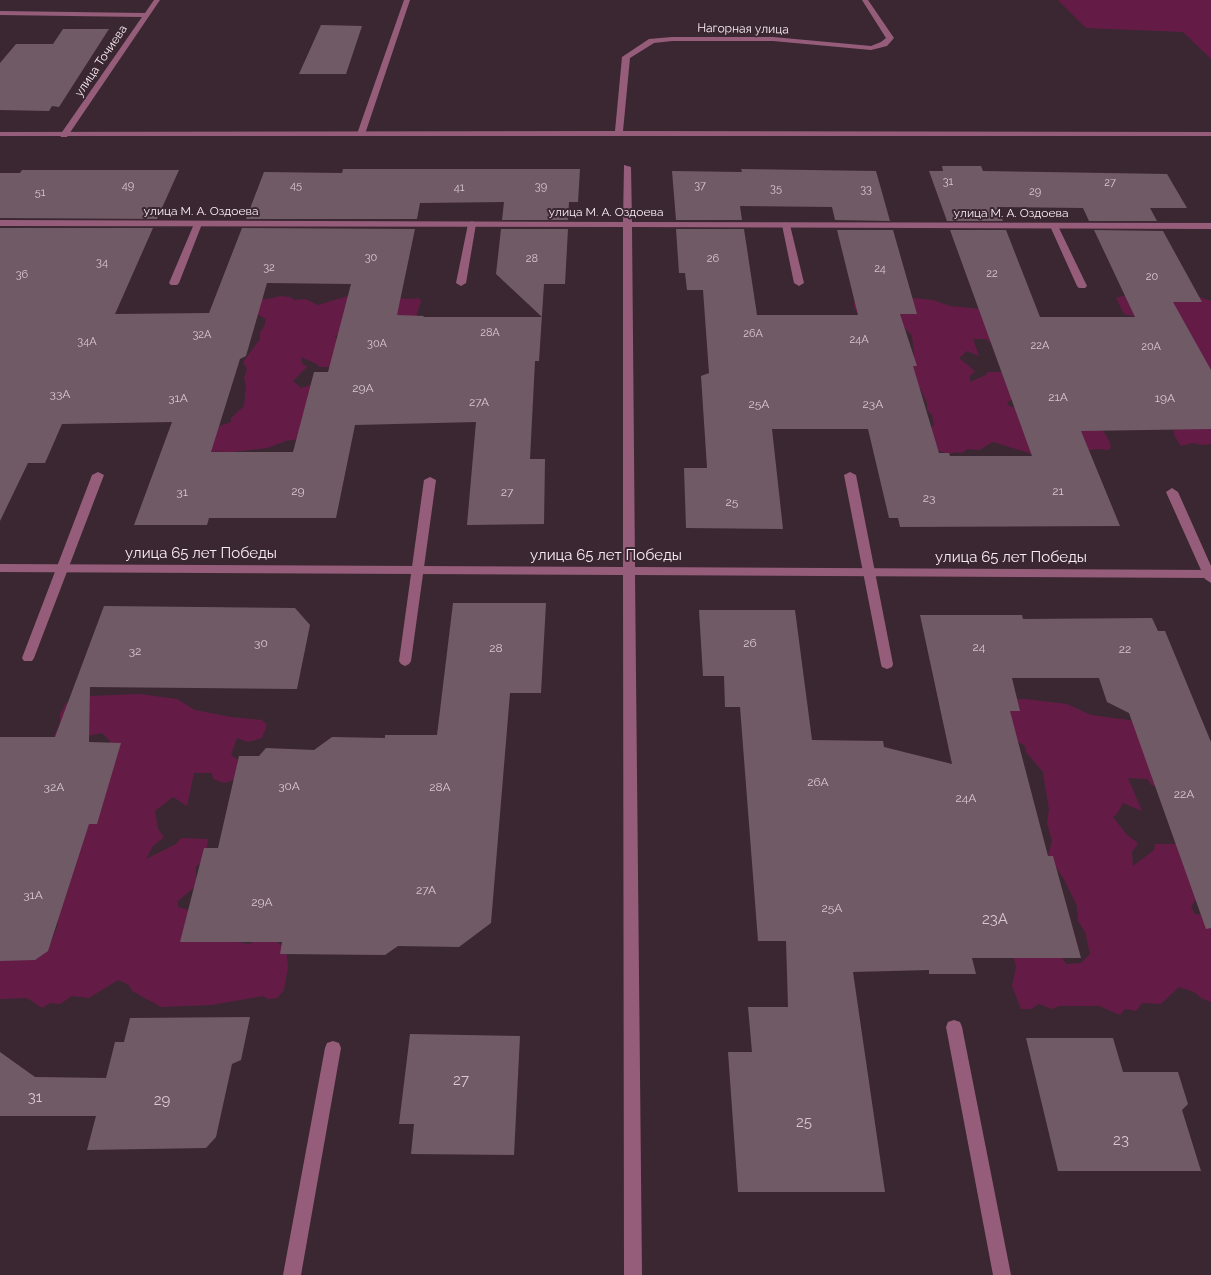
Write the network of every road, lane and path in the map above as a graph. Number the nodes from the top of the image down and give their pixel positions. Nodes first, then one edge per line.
1 (156, 0) edge
2 (407, 0) edge
3 (864, 0) edge
4 (0, 13) edge
5 (146, 15) junction
6 (619, 133) junction
7 (0, 134) edge
8 (361, 134) junction
9 (1211, 134) edge
10 (64, 135) junction
11 (628, 166) dead end
12 (0, 223) edge
13 (198, 224) junction
14 (472, 224) junction
15 (628, 225) junction
16 (786, 225) junction
17 (1054, 226) junction
18 (1211, 226) edge
19 (174, 283) dead end
20 (461, 283) dead end
21 (800, 283) dead end
22 (1082, 286) dead end
23 (98, 475) dead end
24 (850, 475) dead end
25 (430, 480) dead end
26 (1172, 492) dead end
27 (0, 568) edge
28 (62, 568) junction
29 (417, 570) junction
30 (630, 571) junction
31 (869, 572) junction
32 (1210, 576) edge
33 (28, 658) dead end
34 (405, 661) dead end
35 (888, 664) dead end
36 (954, 1028) dead end
37 (333, 1048) dead end
38 (292, 1275) edge
39 (633, 1275) edge
40 (1002, 1275) edge

1 - 5 street, улица Точиева
2 - 8 street
3 - 6 street, Нагорная улица
4 - 5 street
5 - 10 street, улица Точиева
6 - 8 street
6 - 9 street
7 - 10 street
8 - 10 street
11 - 15 street
12 - 13 street, улица М. А. Оздоева
13 - 14 street, улица М. А. Оздоева
13 - 19 street
14 - 15 street, улица М. А. Оздоева
14 - 20 street
15 - 16 street, улица М. А. Оздоева
15 - 30 street
16 - 17 street, улица М. А. Оздоева
16 - 21 street
17 - 18 street, улица М. А. Оздоева
17 - 22 street
23 - 28 street
24 - 31 street
25 - 29 street
26 - 32 street
27 - 28 street, улица 65 лет Победы
28 - 29 street, улица 65 лет Победы
28 - 33 street
29 - 30 street, улица 65 лет Победы
29 - 34 street
30 - 31 street, улица 65 лет Победы
30 - 39 street
31 - 32 street, улица 65 лет Победы
31 - 35 street
36 - 40 street
37 - 38 street

